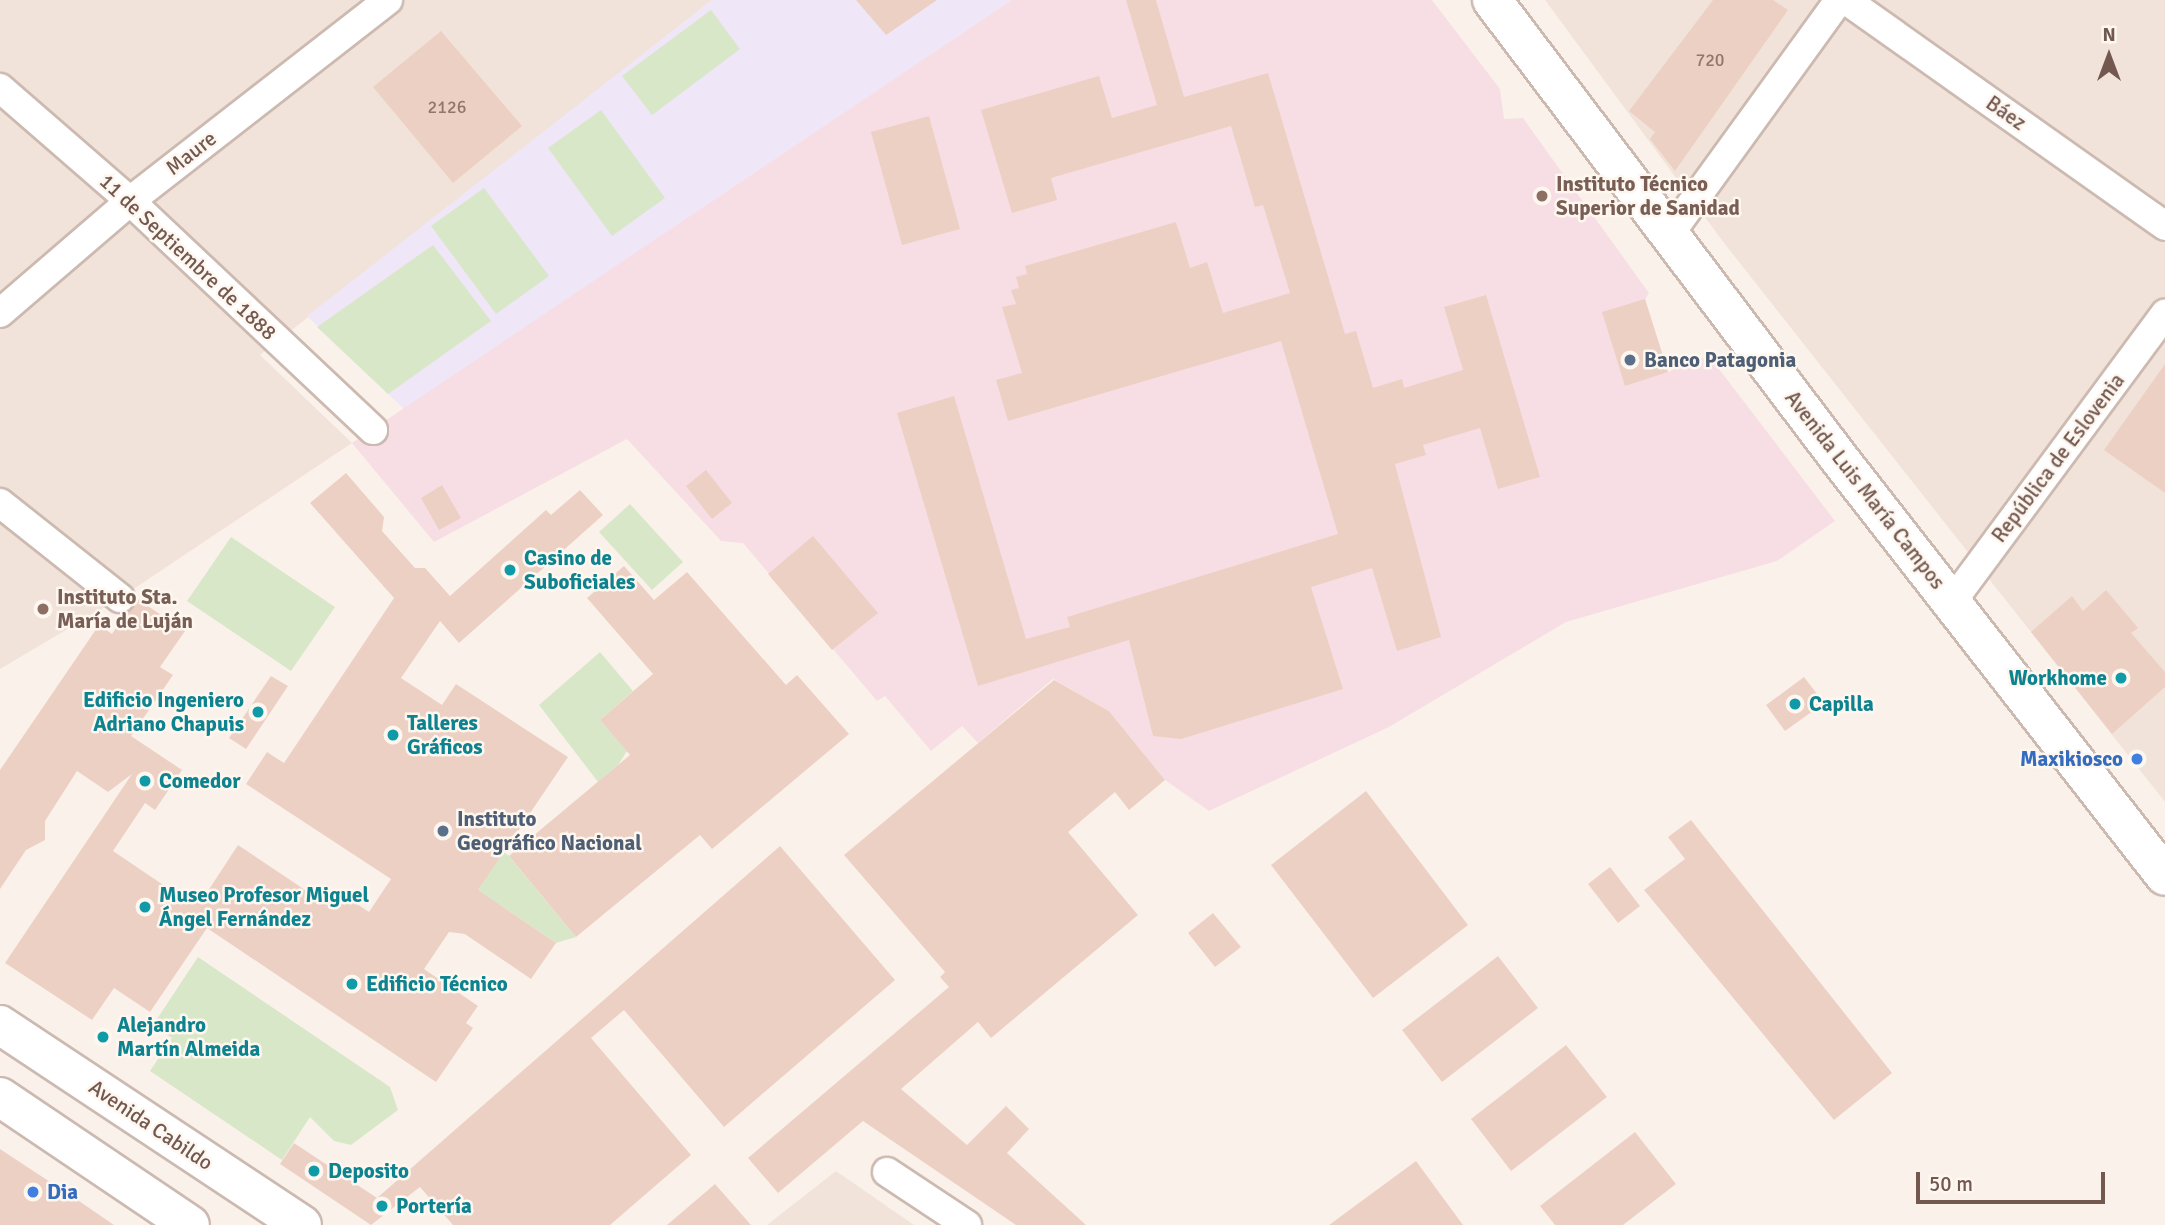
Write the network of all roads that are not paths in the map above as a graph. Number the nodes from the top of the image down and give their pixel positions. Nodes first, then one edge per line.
1 (388, 0) edge
2 (1492, 0) edge
3 (1839, 0) edge
4 (1846, 0) edge
5 (0, 88) edge
6 (130, 201) junction
7 (2165, 226) edge
8 (1670, 235) junction
9 (0, 313) edge
10 (2165, 314) edge
11 (373, 429) dead end
12 (0, 503) edge
13 (120, 598) dead end
14 (1951, 603) junction
15 (2165, 876) edge
16 (0, 1025) edge
17 (0, 1097) edge
18 (887, 1172) dead end
19 (190, 1225) edge
20 (302, 1225) edge
21 (967, 1225) edge

1 - 6 street, Maure
2 - 8 main road, Avenida Luis María Campos
3 - 8 street
4 - 7 street, Báez
5 - 6 street, 11 de Septiembre de 1888
6 - 9 street, Maure
6 - 11 street, 11 de Septiembre de 1888
8 - 14 main road, Avenida Luis María Campos
10 - 14 street, República de Eslovenia
12 - 13 street
14 - 15 main road, Avenida Luis María Campos
16 - 20 main road, Avenida Cabildo
17 - 19 main road
18 - 21 street

